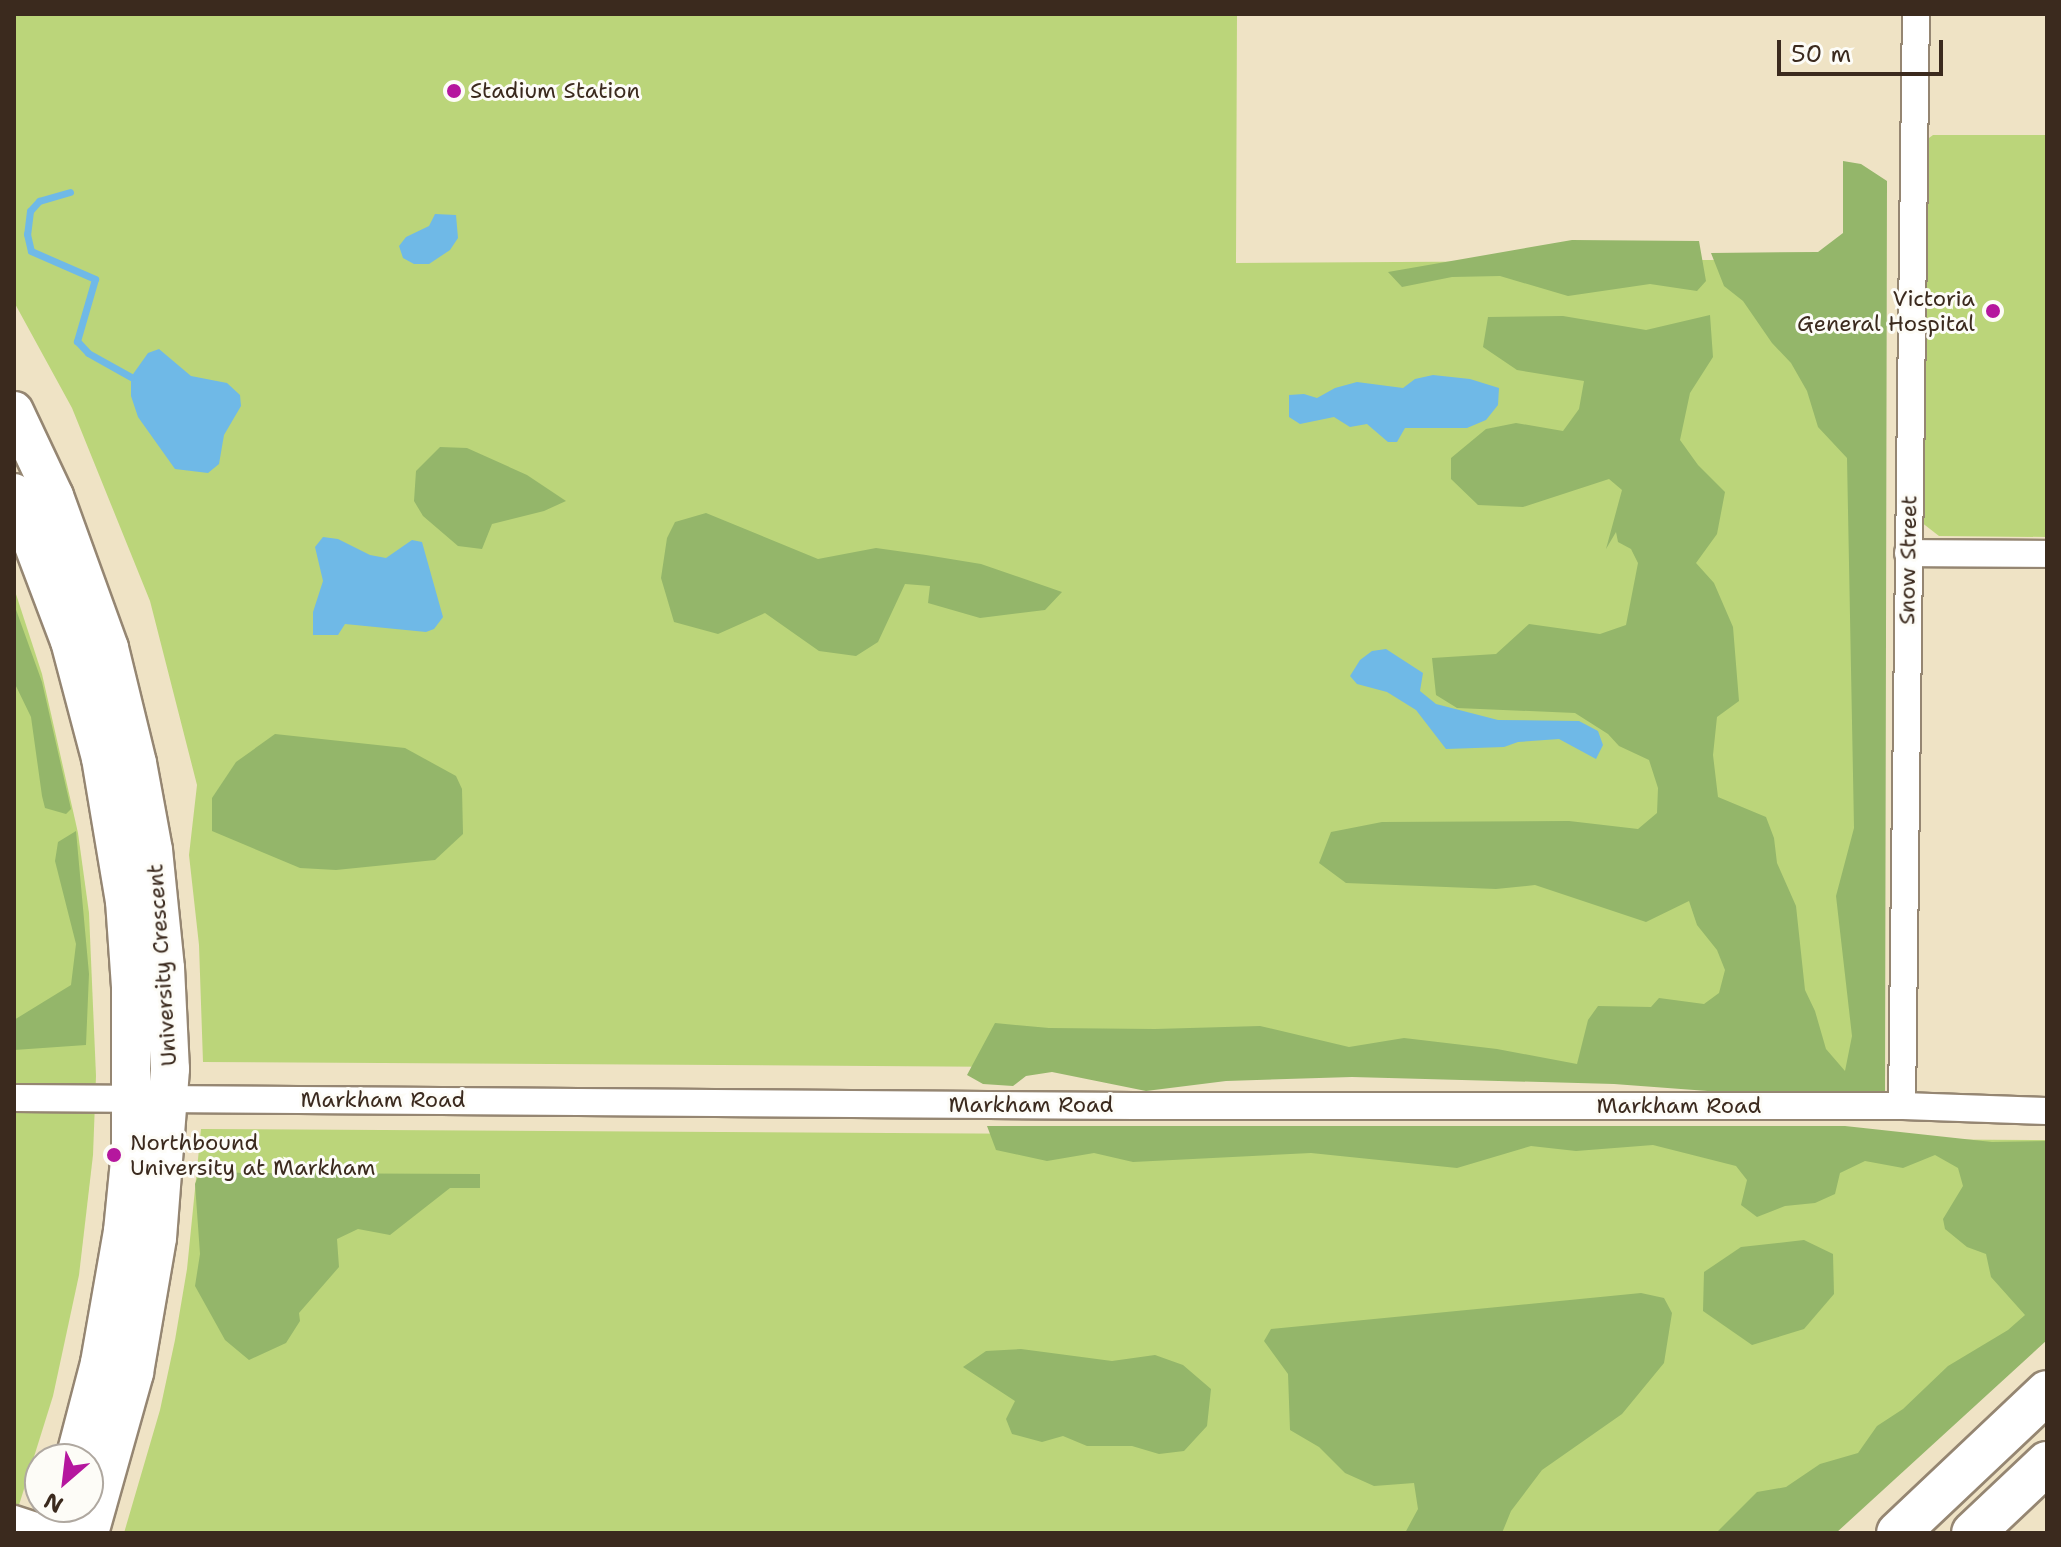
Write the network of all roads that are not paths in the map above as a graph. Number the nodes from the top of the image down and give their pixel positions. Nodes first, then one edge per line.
1 (1916, 14) edge
2 (14, 411) edge
3 (14, 493) edge
4 (1908, 553) junction
5 (2047, 554) edge
6 (14, 1098) edge
7 (151, 1098) junction
8 (1902, 1106) junction
9 (2047, 1111) edge
10 (2047, 1392) edge
11 (79, 1443) edge
12 (2047, 1463) edge
13 (14, 1519) edge
14 (63, 1526) edge
15 (1898, 1533) edge
16 (1973, 1533) edge

1 - 4 street, Snow Street
2 - 7 main road, University Crescent
3 - 7 main road, University Crescent
4 - 5 street
4 - 8 street, Snow Street
6 - 7 street, Markham Road
7 - 8 street, Markham Road
7 - 11 main road, University Crescent
7 - 14 main road, University Crescent
8 - 9 street, Markham Road
10 - 15 main road
12 - 16 main road
13 - 14 street

